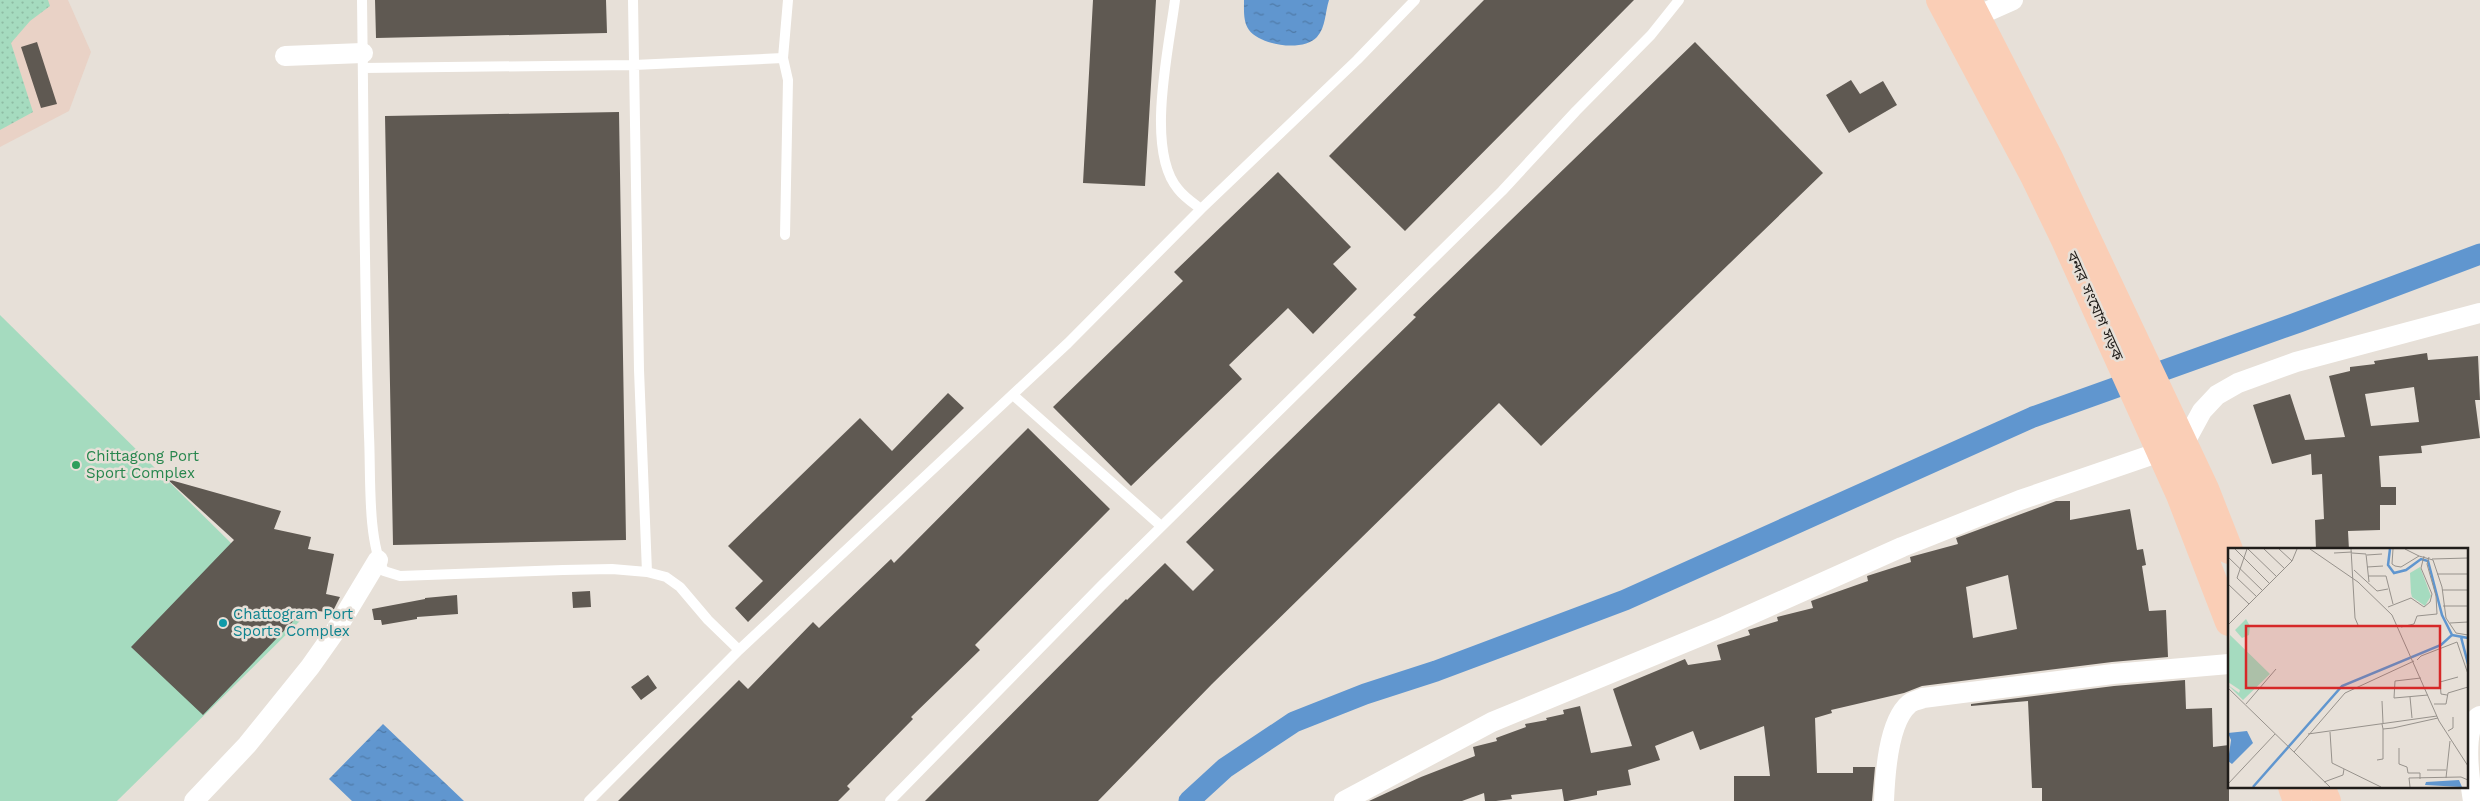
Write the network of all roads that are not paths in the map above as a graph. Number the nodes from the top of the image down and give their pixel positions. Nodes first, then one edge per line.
1 (362, 0) edge
2 (633, 0) edge
3 (788, 0) edge
4 (1175, 0) edge
5 (1415, 0) edge
6 (1679, 0) edge
7 (1940, 0) edge
8 (2012, 0) edge
9 (1972, 8) edge
10 (285, 56) dead end
11 (783, 58) junction
12 (363, 60) junction
13 (634, 65) junction
14 (1201, 210) junction
15 (785, 235) dead end
16 (2075, 237) junction
17 (2480, 313) edge
18 (1013, 395) junction
19 (2172, 448) junction
20 (1161, 526) junction
21 (2229, 548) edge
22 (378, 560) junction
23 (647, 572) junction
24 (2228, 620) edge
25 (739, 650) junction
26 (2228, 664) edge
27 (2480, 716) edge
28 (2292, 788) edge
29 (2321, 788) edge
30 (194, 801) edge
31 (589, 801) edge
32 (890, 801) edge
33 (1344, 801) edge
34 (1884, 801) edge
35 (2297, 801) edge
36 (2327, 801) edge
37 (2473, 801) edge

1 - 12 lane
2 - 13 lane
3 - 11 lane
4 - 14 lane
5 - 14 lane
6 - 20 lane
7 - 16 highway, বন্দর সংযোগ সড়ক
8 - 9 street
9 - 16 highway, বন্দর সংযোগ সড়ক
10 - 12 street
11 - 13 lane
11 - 15 lane
12 - 13 lane
12 - 22 lane
13 - 23 lane
14 - 18 lane
16 - 19 highway, বন্দর সংযোগ সড়ক
17 - 19 street
18 - 20 lane
18 - 25 lane
19 - 21 highway, বন্দর সংযোগ সড়ক
19 - 24 highway, বন্দর সংযোগ সড়ক
19 - 33 street
20 - 32 lane
22 - 23 lane
22 - 30 street
23 - 25 lane
25 - 31 lane
26 - 34 street
27 - 37 street
28 - 35 highway
29 - 36 highway

